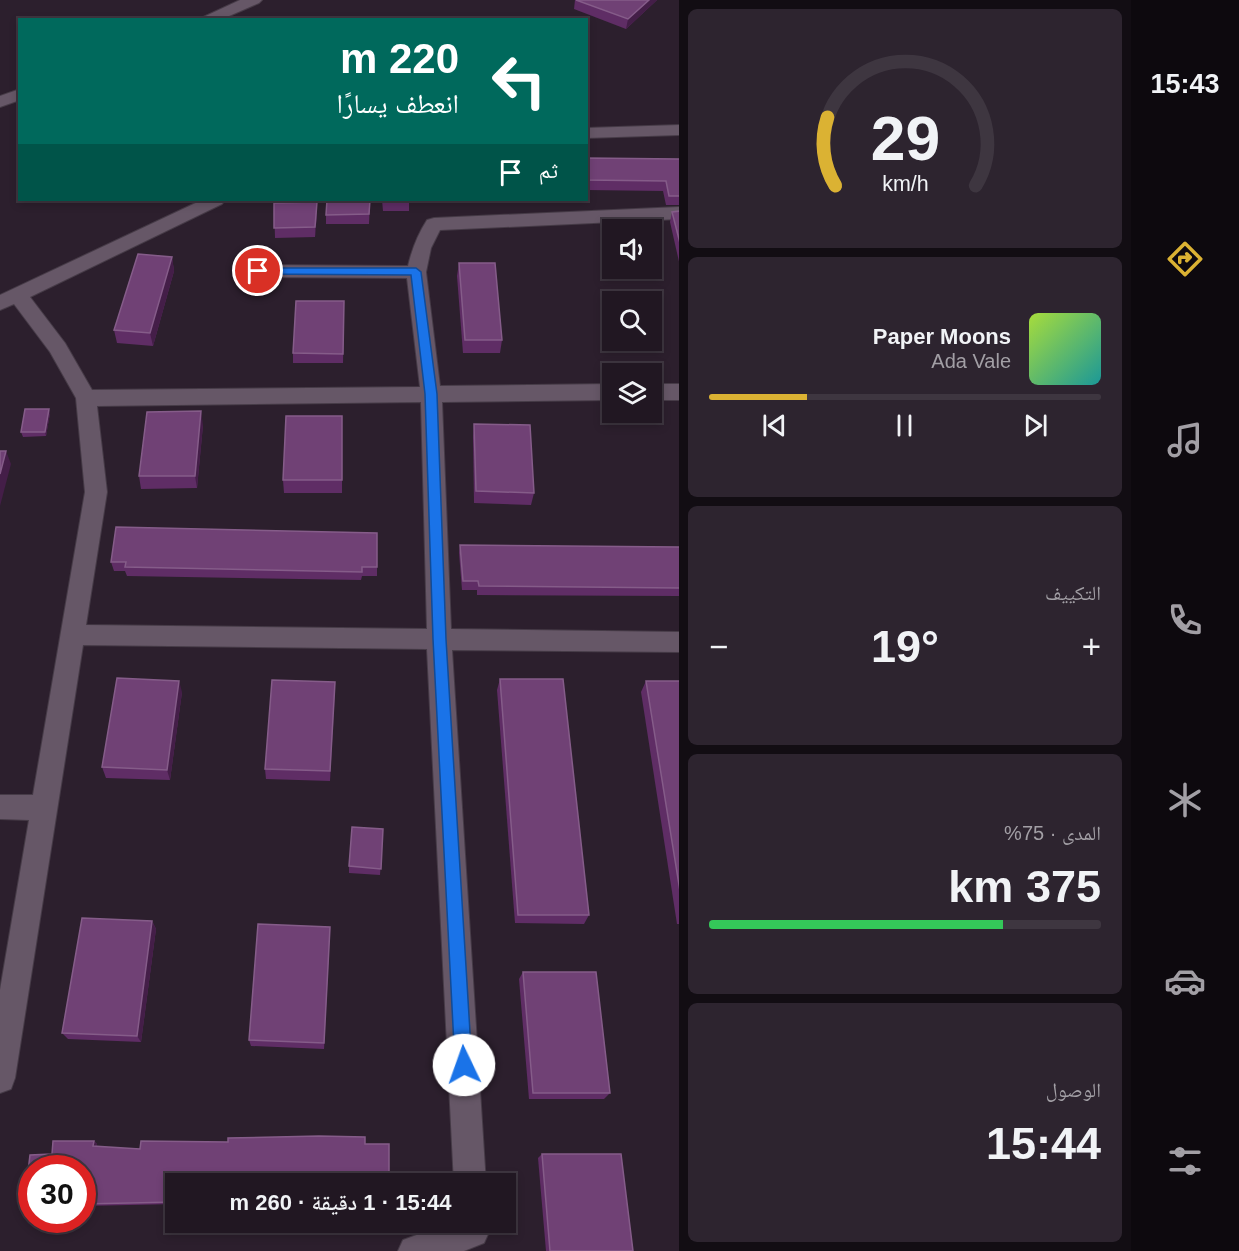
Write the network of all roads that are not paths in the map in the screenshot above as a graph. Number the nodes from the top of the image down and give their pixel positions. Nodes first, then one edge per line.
1 (254, 0) edge
2 (210, 18) edge
3 (18, 95) edge
4 (0, 102) edge
5 (679, 130) edge
6 (588, 133) edge
7 (214, 201) edge
8 (679, 213) edge
9 (258, 271) dead end
10 (416, 272) junction
11 (9, 299) edge
12 (602, 392) edge
13 (662, 392) edge
14 (679, 392) edge
15 (431, 394) junction
16 (86, 398) junction
17 (73, 635) junction
18 (440, 639) junction
19 (679, 642) edge
20 (0, 807) edge
21 (44, 808) junction
22 (0, 1078) edge
23 (469, 1173) edge
24 (470, 1233) edge
25 (414, 1251) edge

1 - 2 street
3 - 4 street
5 - 6 street
7 - 11 street
8 - 10 street
9 - 10 street
10 - 15 street
11 - 16 street
12 - 15 street
13 - 14 street
15 - 16 street
15 - 18 street
16 - 17 street
17 - 18 street
17 - 21 street
18 - 19 street
18 - 23 street
20 - 21 street
21 - 22 street
24 - 25 street

